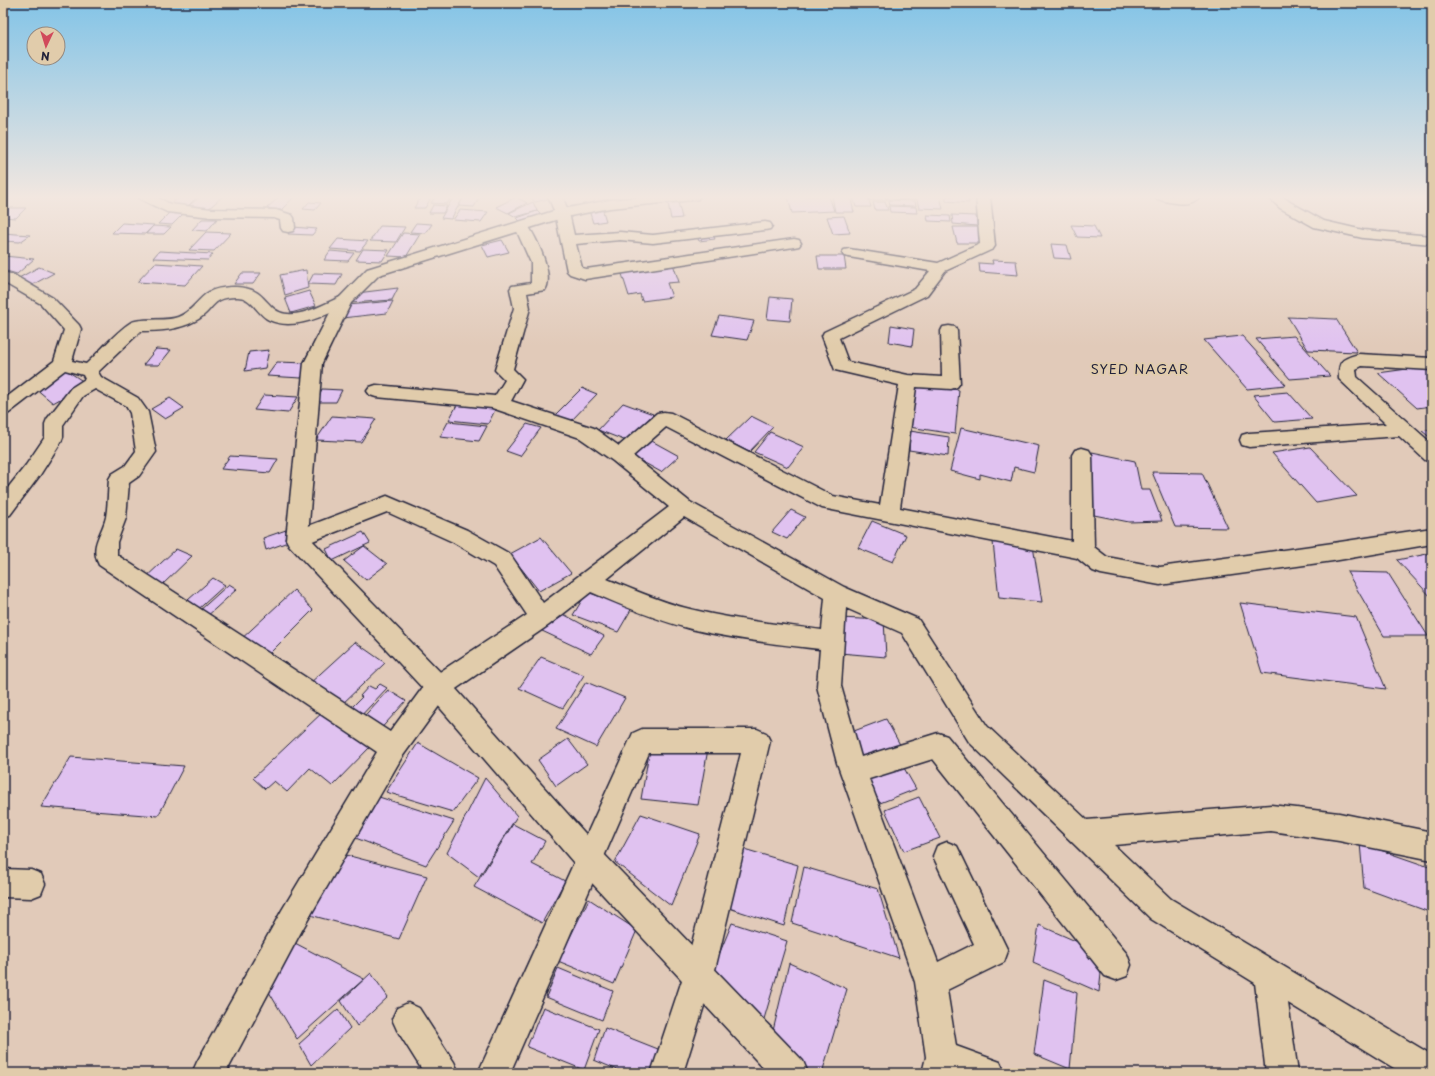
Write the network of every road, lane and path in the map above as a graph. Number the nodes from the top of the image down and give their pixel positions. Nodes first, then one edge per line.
1 (459, 246) edge
2 (531, 246) edge
3 (570, 246) edge
4 (772, 246) edge
5 (988, 246) edge
6 (848, 254) dead end
7 (940, 268) junction
8 (3, 277) edge
9 (344, 301) junction
10 (949, 332) dead end
11 (62, 364) junction
12 (1432, 364) edge
13 (92, 376) junction
14 (908, 381) junction
15 (376, 391) dead end
16 (500, 404) junction
17 (3, 409) edge
18 (1404, 429) junction
19 (1249, 440) dead end
20 (1432, 454) edge
21 (1082, 455) dead end
22 (620, 456) junction
23 (683, 507) junction
24 (3, 509) edge
25 (889, 513) junction
26 (1432, 536) edge
27 (297, 539) junction
28 (1083, 551) junction
29 (589, 581) junction
30 (836, 594) junction
31 (541, 618) junction
32 (833, 641) junction
33 (438, 687) junction
34 (393, 748) junction
35 (853, 772) junction
36 (1083, 834) junction
37 (1432, 846) edge
38 (947, 856) dead end
39 (590, 860) junction
40 (3, 883) edge
41 (31, 884) dead end
42 (1116, 965) dead end
43 (699, 974) junction
44 (1269, 974) junction
45 (930, 982) junction
46 (408, 1019) dead end
47 (940, 1065) edge
48 (208, 1073) edge
49 (443, 1073) edge
50 (494, 1073) edge
51 (667, 1073) edge
52 (791, 1073) edge
53 (989, 1073) edge
54 (1282, 1073) edge
55 (1432, 1073) edge

1 - 9 street
2 - 16 street
3 - 4 street
5 - 7 street
6 - 7 street
7 - 14 street
8 - 11 street
9 - 13 street
9 - 27 street
10 - 14 street
11 - 13 street
11 - 17 street
12 - 18 street
13 - 24 street
13 - 34 street
14 - 25 street
15 - 16 street
16 - 22 street
18 - 19 street
18 - 20 street
21 - 28 street
22 - 23 street
22 - 25 street
23 - 29 street
23 - 30 street
25 - 28 street
26 - 28 street
27 - 31 street
27 - 33 street
29 - 31 street
29 - 32 street
30 - 32 street
30 - 36 street
31 - 33 street
32 - 35 street
33 - 34 street
33 - 39 street
34 - 48 street
35 - 42 street
35 - 45 street
36 - 37 street
36 - 44 street
38 - 45 street
39 - 43 street
39 - 43 street
39 - 50 street
40 - 41 street
43 - 51 street
43 - 52 street
44 - 54 street
44 - 55 street
45 - 47 street
46 - 49 street
47 - 53 street

